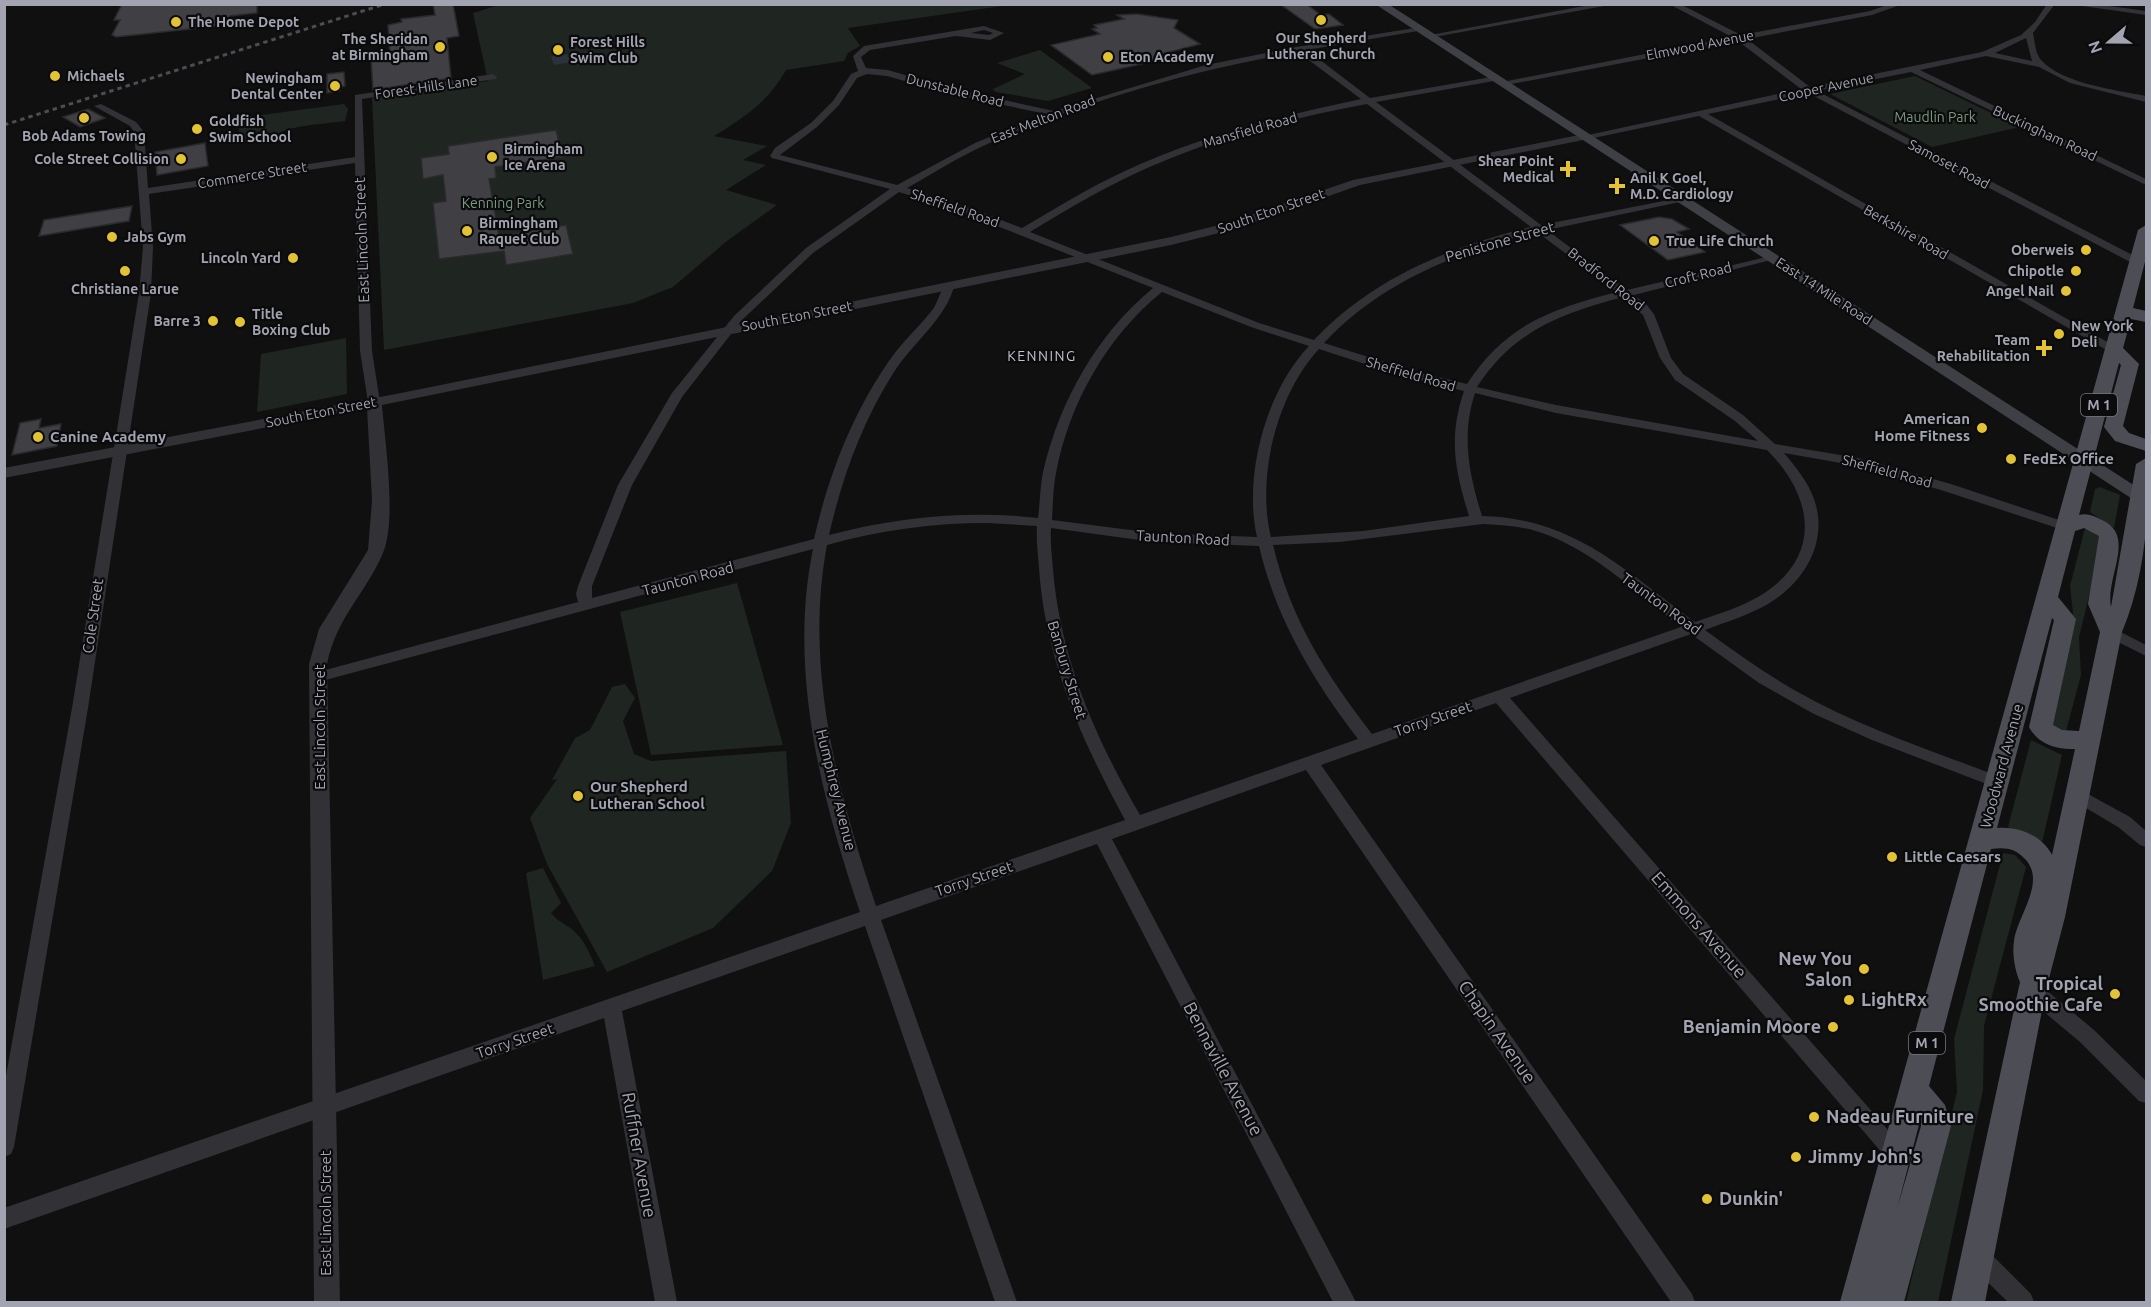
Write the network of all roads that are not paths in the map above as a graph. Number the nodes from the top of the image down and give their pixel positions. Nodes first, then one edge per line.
1 (1380, 4) edge
2 (1611, 4) edge
3 (1673, 4) edge
4 (1899, 4) edge
5 (2051, 4) edge
6 (2072, 4) edge
7 (2146, 13) edge
8 (1418, 29) junction
9 (956, 34) dead end
10 (2029, 34) junction
11 (1429, 36) junction
12 (1740, 38) junction
13 (1300, 49) junction
14 (1984, 54) junction
15 (2042, 65) junction
16 (1912, 69) junction
17 (861, 73) junction
18 (493, 77) dead end
19 (1497, 80) junction
20 (1809, 91) junction
21 (358, 97) joint
22 (2146, 99) edge
23 (1369, 100) junction
24 (98, 106) dead end
25 (1053, 113) junction
26 (1700, 113) junction
27 (1584, 137) junction
28 (360, 159) junction
29 (1452, 163) junction
30 (2146, 182) edge
31 (897, 188) junction
32 (144, 192) junction
33 (1680, 199) junction
34 (1541, 230) junction
35 (2146, 230) edge
36 (1023, 232) junction
37 (1771, 257) junction
38 (1089, 258) junction
39 (2138, 262) junction
40 (949, 286) junction
41 (1160, 288) junction
42 (1626, 292) junction
43 (2124, 314) junction
44 (2146, 317) edge
45 (725, 331) junction
46 (1314, 345) junction
47 (2114, 350) junction
48 (1469, 390) junction
49 (374, 402) junction
50 (1769, 444) junction
51 (2146, 445) edge
52 (120, 450) junction
53 (2083, 459) junction
54 (2146, 464) edge
55 (4, 473) edge
56 (2143, 498) edge
57 (1476, 518) junction
58 (1042, 523) junction
59 (2066, 527) junction
60 (1264, 542) junction
61 (821, 543) junction
62 (2047, 599) junction
63 (587, 606) junction
64 (1693, 627) junction
65 (2111, 632) junction
66 (2146, 651) edge
67 (318, 677) junction
68 (1500, 697) junction
69 (2090, 738) junction
70 (1368, 741) junction
71 (1309, 761) junction
72 (1997, 782) junction
73 (2076, 794) junction
74 (1136, 823) junction
75 (1101, 835) junction
76 (2146, 840) edge
77 (1982, 841) junction
78 (872, 914) junction
79 (2032, 990) junction
80 (612, 1007) junction
81 (1914, 1090) junction
82 (2146, 1094) edge
83 (325, 1106) junction
84 (4, 1147) edge
85 (1896, 1154) junction
86 (4, 1219) edge
87 (1978, 1257) junction
88 (327, 1302) edge
89 (666, 1302) edge
90 (1006, 1302) edge
91 (1345, 1302) edge
92 (1684, 1302) edge
93 (1856, 1302) edge
94 (1887, 1302) edge
95 (1968, 1302) edge
96 (2023, 1302) edge

1 - 8 main road, East 14 Mile Road
2 - 11 street
3 - 12 street, Samoset Road
4 - 12 street, Elmwood Avenue
5 - 10 street, Cooper Avenue
6 - 7 street
8 - 11 main road, East 14 Mile Road
8 - 13 street, East Melton Road
9 - 17 street
10 - 14 street, Cooper Avenue
10 - 15 street
11 - 19 main road, East 14 Mile Road
12 - 19 street, Elmwood Avenue
12 - 20 street, Samoset Road
13 - 23 street, Bradford Road
13 - 25 street, East Melton Road
14 - 15 street
14 - 16 street, Cooper Avenue
15 - 22 street
16 - 20 street, Cooper Avenue
16 - 30 street, Buckingham Road
17 - 25 street, Dunstable Road
17 - 31 street, Sheffield Road
18 - 21 street, Forest Hills Lane
19 - 23 street, Mansfield Road
19 - 27 main road, East 14 Mile Road
20 - 26 street, Cooper Avenue
20 - 39 street, Samoset Road
21 - 28 street, East Lincoln Street
23 - 29 street, Bradford Road
23 - 36 street, Mansfield Road
24 - 32 street, Cole Street
25 - 31 street, East Melton Road
26 - 27 street, Cooper Avenue
26 - 47 street, Berkshire Road
27 - 29 street, South Eton Street
27 - 33 main road, East 14 Mile Road
28 - 32 street, Commerce Street
28 - 49 street, East Lincoln Street
29 - 34 street, Bradford Road
29 - 38 street, South Eton Street
31 - 36 street, Sheffield Road
31 - 45 street, East Melton Road
32 - 52 street, Cole Street
33 - 34 street, Penistone Street
33 - 37 main road, East 14 Mile Road
34 - 42 street, Bradford Road
34 - 46 street, Penistone Street
35 - 39 main road, Woodward Avenue / M 1
36 - 38 street, Sheffield Road
37 - 42 street, Croft Road
37 - 53 main road, East 14 Mile Road
38 - 40 street, South Eton Street
38 - 41 street, Sheffield Road
39 - 43 main road, Woodward Avenue / M 1
40 - 45 street, South Eton Street
40 - 61 street, Humphrey Avenue
41 - 46 street, Sheffield Road
41 - 58 street, Banbury Street
42 - 48 street, Croft Road
42 - 50 street, Bradford Road
43 - 44 main road
43 - 47 main road, Woodward Avenue / M 1
45 - 49 street, South Eton Street
45 - 63 street, East Melton Road
46 - 48 street, Sheffield Road
46 - 60 street, Penistone Street
47 - 51 main road
47 - 53 main road, Woodward Avenue / M 1
48 - 50 street, Sheffield Road
48 - 57 street, Croft Road
49 - 52 street, South Eton Street
49 - 67 street, East Lincoln Street
50 - 59 street, Sheffield Road
50 - 64 street, Torry Street
52 - 55 street, South Eton Street
52 - 84 street, Cole Street
53 - 56 main road, East 14 Mile Road
53 - 59 main road, Woodward Avenue / M 1
54 - 56 main road
56 - 65 main road
57 - 60 street, Taunton Road
57 - 64 street, Taunton Road
58 - 60 street, Taunton Road
58 - 61 street, Taunton Road
58 - 74 street, Banbury Street
59 - 62 main road, Woodward Avenue / M 1
59 - 65 main road
60 - 70 street, Penistone Street
61 - 63 street, Taunton Road
61 - 78 street, Humphrey Avenue
62 - 69 main road
62 - 72 main road, Woodward Avenue / M 1
63 - 67 street, Taunton Road
64 - 68 street, Torry Street
64 - 72 street, Taunton Road
65 - 66 street
65 - 69 main road
67 - 83 street, East Lincoln Street
68 - 70 street, Torry Street
68 - 85 street, Emmons Avenue
69 - 73 main road
70 - 71 street, Torry Street
71 - 74 street, Torry Street
71 - 92 street, Chapin Avenue
72 - 77 main road, Woodward Avenue / M 1
73 - 76 street
73 - 79 main road
74 - 75 street, Torry Street
75 - 78 street, Torry Street
75 - 91 street, Bennaville Avenue
77 - 79 main road
77 - 81 main road, Woodward Avenue / M 1
78 - 80 street, Torry Street
78 - 90 street, Humphrey Avenue
79 - 82 street
79 - 87 main road
80 - 83 street, Torry Street
80 - 89 street, Ruffner Avenue
81 - 85 main road, Woodward Avenue / M 1
81 - 94 main road
83 - 86 street, Torry Street
83 - 88 street, East Lincoln Street
85 - 93 main road, Woodward Avenue / M 1
87 - 95 main road
87 - 96 street

